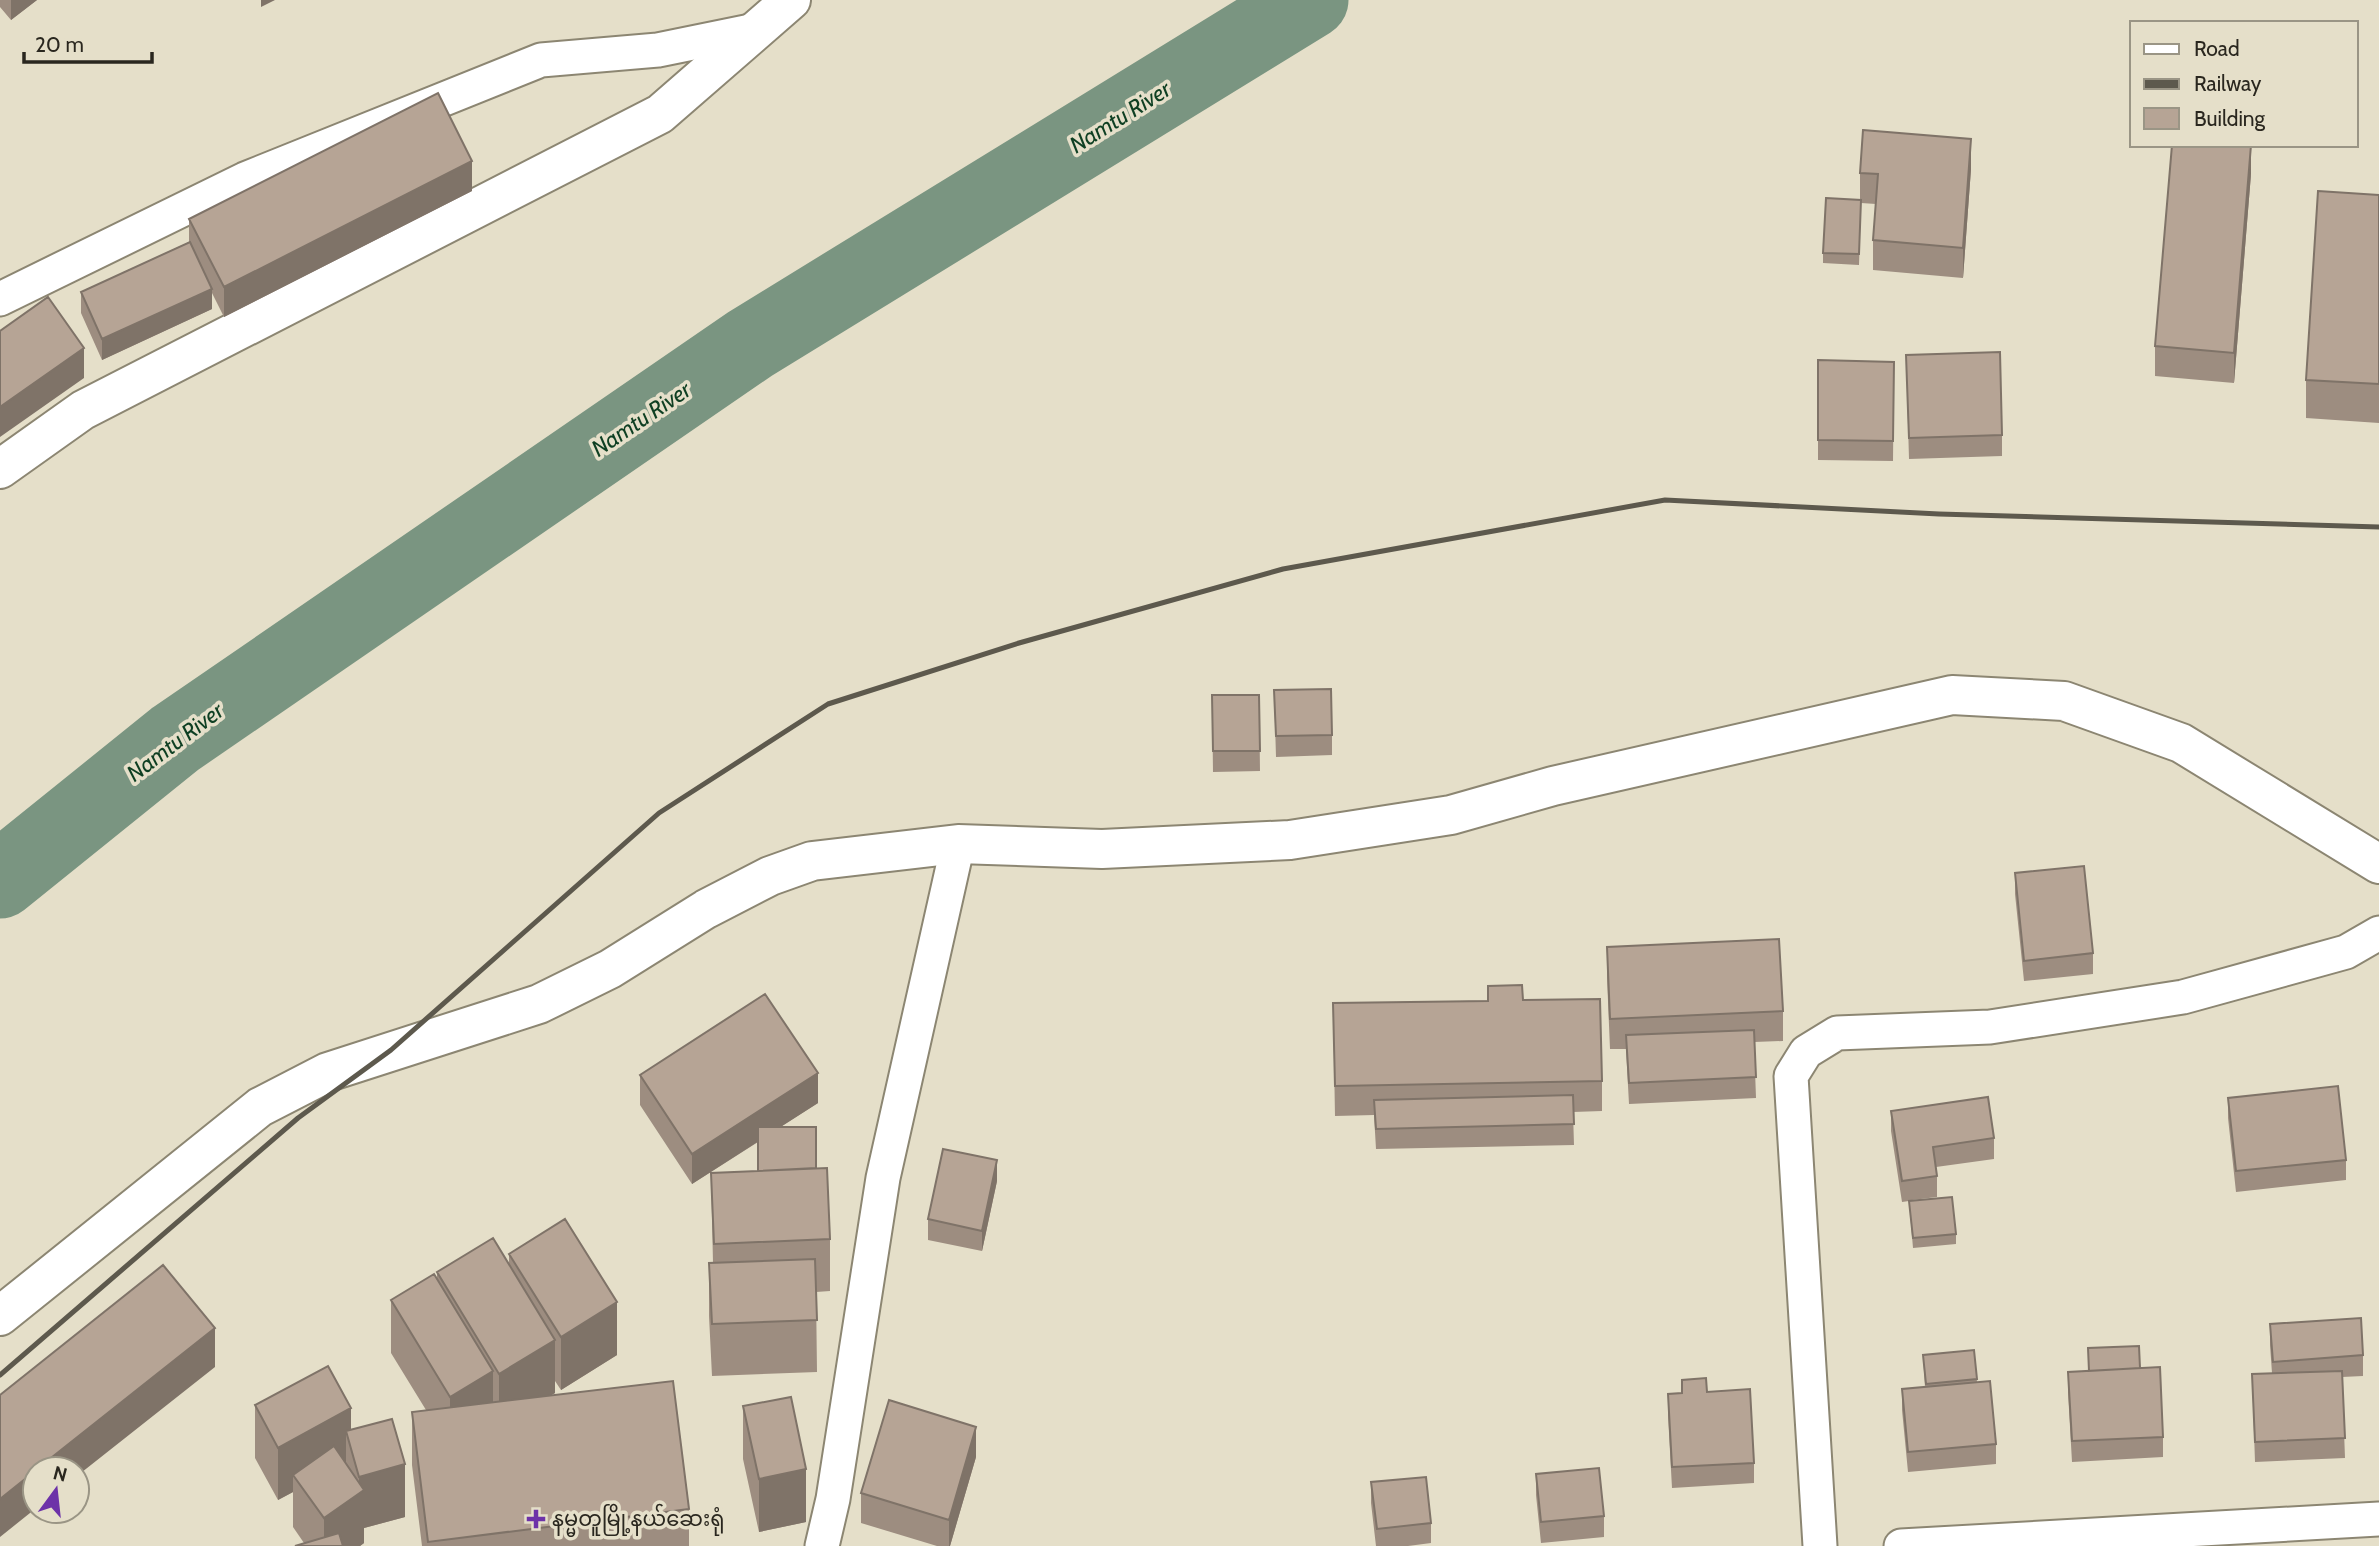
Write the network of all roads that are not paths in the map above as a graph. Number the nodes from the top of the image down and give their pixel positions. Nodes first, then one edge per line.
1 (791, 0) edge
2 (756, 30) junction
3 (0, 299) edge
4 (0, 469) edge
5 (958, 844) junction
6 (2379, 864) edge
7 (2379, 933) edge
8 (0, 1316) edge
9 (2379, 1519) edge
10 (822, 1546) edge
11 (1820, 1546) edge
12 (1901, 1546) edge

1 - 2 street
2 - 3 street
2 - 4 street
5 - 6 street
5 - 8 street
5 - 10 street
7 - 11 street
9 - 12 street

